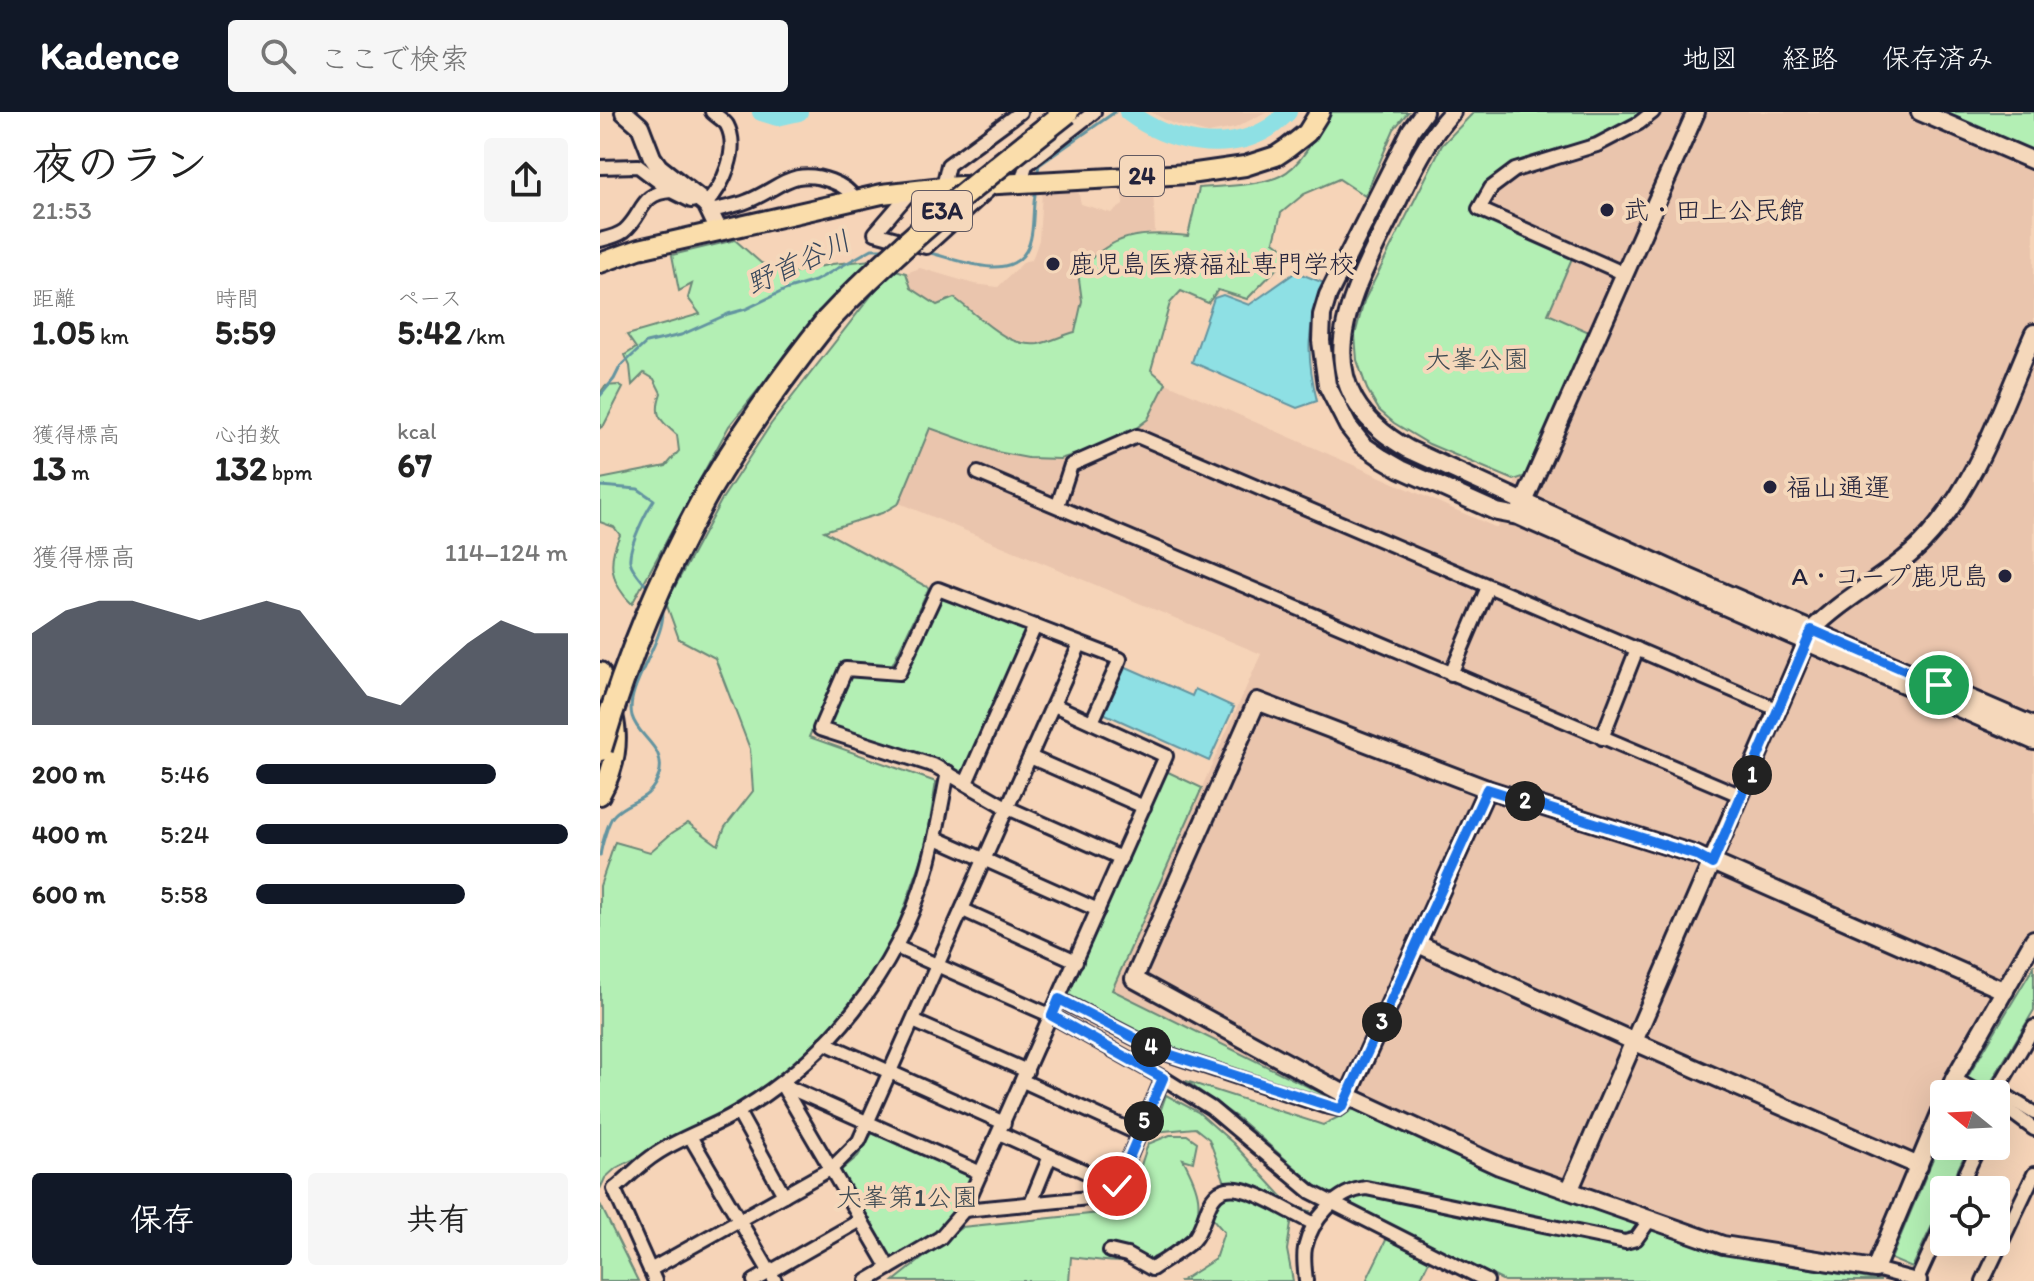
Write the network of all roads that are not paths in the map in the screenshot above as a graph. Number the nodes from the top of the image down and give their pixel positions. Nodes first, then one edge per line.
1 (624, 112) edge
2 (712, 112) edge
3 (1020, 112) edge
4 (1067, 112) edge
5 (1094, 112) edge
6 (1320, 112) edge
7 (1424, 112) edge
8 (1452, 112) edge
9 (1653, 112) edge
10 (1696, 112) edge
11 (1920, 112) edge
12 (2034, 161) edge
13 (600, 167) edge
14 (1021, 183) junction
15 (993, 186) junction
16 (943, 187) junction
17 (912, 190) junction
18 (671, 191) junction
19 (856, 200) junction
20 (705, 205) junction
21 (719, 231) junction
22 (600, 240) edge
23 (600, 263) edge
24 (1625, 274) junction
25 (2034, 333) edge
26 (978, 473) dead end
27 (1058, 505) junction
28 (1522, 508) junction
29 (1488, 587) junction
30 (1035, 626) junction
31 (1810, 636) junction
32 (1080, 644) junction
33 (1637, 649) junction
34 (600, 672) edge
35 (1451, 674) junction
36 (1054, 705) junction
37 (1779, 710) junction
38 (1092, 722) junction
39 (2034, 726) edge
40 (1602, 738) junction
41 (2034, 741) edge
42 (600, 749) edge
43 (1030, 757) junction
44 (948, 772) junction
45 (966, 783) junction
46 (1487, 789) junction
47 (600, 795) edge
48 (1742, 796) junction
49 (1144, 807) junction
50 (1008, 808) junction
51 (936, 838) junction
52 (1121, 858) junction
53 (986, 859) junction
54 (1712, 864) junction
55 (963, 910) junction
56 (1098, 910) junction
57 (2034, 939) edge
58 (1418, 944) junction
59 (896, 947) junction
60 (1076, 961) junction
61 (938, 965) junction
62 (2005, 991) junction
63 (1059, 999) junction
64 (1052, 1016) junction
65 (913, 1021) junction
66 (2034, 1027) edge
67 (1635, 1042) junction
68 (825, 1043) junction
69 (2022, 1048) junction
70 (2034, 1055) edge
71 (891, 1072) junction
72 (1025, 1076) junction
73 (1163, 1078) junction
74 (1955, 1080) edge
75 (2003, 1080) edge
76 (781, 1084) junction
77 (1348, 1096) junction
78 (2010, 1098) edge
79 (738, 1112) junction
80 (2034, 1113) edge
81 (2010, 1116) edge
82 (868, 1124) junction
83 (1001, 1128) junction
84 (2034, 1129) edge
85 (1139, 1134) junction
86 (691, 1138) junction
87 (1930, 1139) edge
88 (1050, 1156) junction
89 (1919, 1166) junction
90 (832, 1168) junction
91 (981, 1173) junction
92 (2034, 1174) edge
93 (1117, 1186) junction
94 (1570, 1189) junction
95 (784, 1195) junction
96 (1332, 1204) junction
97 (1030, 1205) junction
98 (964, 1210) junction
99 (1651, 1218) junction
100 (739, 1220) junction
101 (861, 1220) junction
102 (1315, 1224) junction
103 (1110, 1251) dead end
104 (1930, 1253) edge
105 (889, 1268) junction
106 (1875, 1269) junction
107 (652, 1276) edge
108 (772, 1277) edge
109 (1918, 1280) edge
110 (754, 1281) edge
111 (867, 1281) edge
112 (1306, 1281) edge
113 (1487, 1281) edge
114 (1983, 1281) edge

1 - 20 street
2 - 20 street
3 - 16 street
4 - 42 highway, E3A, bridge
5 - 14 street
6 - 14 main road, 24
7 - 28 street
8 - 28 street
9 - 24 street
10 - 24 street
11 - 12 street
13 - 18 street
14 - 15 main road, 24
15 - 16 main road, 24
15 - 17 street
16 - 17 main road, 24
17 - 19 main road, 24
18 - 20 street
18 - 22 street
19 - 20 street
19 - 21 main road, 24
20 - 21 street
21 - 23 main road, 24
24 - 28 street
25 - 31 street
26 - 27 street
27 - 29 street
27 - 35 street
28 - 31 street
29 - 33 street
29 - 35 street
30 - 32 street
30 - 44 street
30 - 45 street
31 - 37 street
31 - 39 street
31 - 41 street
32 - 36 street
32 - 38 street
33 - 37 street
33 - 40 street
34 - 47 main road
35 - 40 street
36 - 38 street
36 - 43 street
37 - 48 street
38 - 49 street
40 - 48 street
43 - 49 street
43 - 50 street
44 - 45 street
44 - 51 street
45 - 50 street
46 - 54 street
46 - 58 street
46 - 77 street
48 - 54 street
49 - 52 street
50 - 52 street
50 - 53 street
51 - 53 street
51 - 59 street
52 - 56 street
53 - 55 street
53 - 56 street
54 - 62 street
54 - 67 street
55 - 60 street
55 - 61 street
56 - 60 street
57 - 62 street
58 - 67 street
58 - 77 street
59 - 61 street
59 - 68 street
60 - 63 street
61 - 64 street
61 - 65 street
62 - 74 street
63 - 64 street
63 - 77 street
64 - 72 street
64 - 73 street
65 - 71 street
65 - 72 street
66 - 69 street
67 - 89 street
67 - 94 street
68 - 71 street
68 - 76 street
69 - 70 street
69 - 75 street
71 - 82 street
71 - 83 street
72 - 83 street
72 - 85 street
73 - 85 street
73 - 96 street
76 - 79 street
76 - 82 street
76 - 90 street
77 - 94 street
78 - 80 street
79 - 86 street
79 - 95 street
81 - 84 street
82 - 90 street
82 - 91 street
83 - 88 street
83 - 91 street
85 - 93 street
86 - 100 street
86 - 107 street
87 - 89 street
88 - 93 street
88 - 97 street
89 - 106 street
90 - 95 street
90 - 101 street
91 - 98 street
92 - 114 street
93 - 97 street
94 - 99 street
95 - 100 street
96 - 99 street
96 - 102 street
96 - 113 street
97 - 98 street
98 - 105 street
99 - 106 street
100 - 107 street
100 - 108 street
101 - 105 street
101 - 108 street
102 - 103 street
102 - 112 street
104 - 109 street
105 - 111 street
106 - 109 street
108 - 110 street

